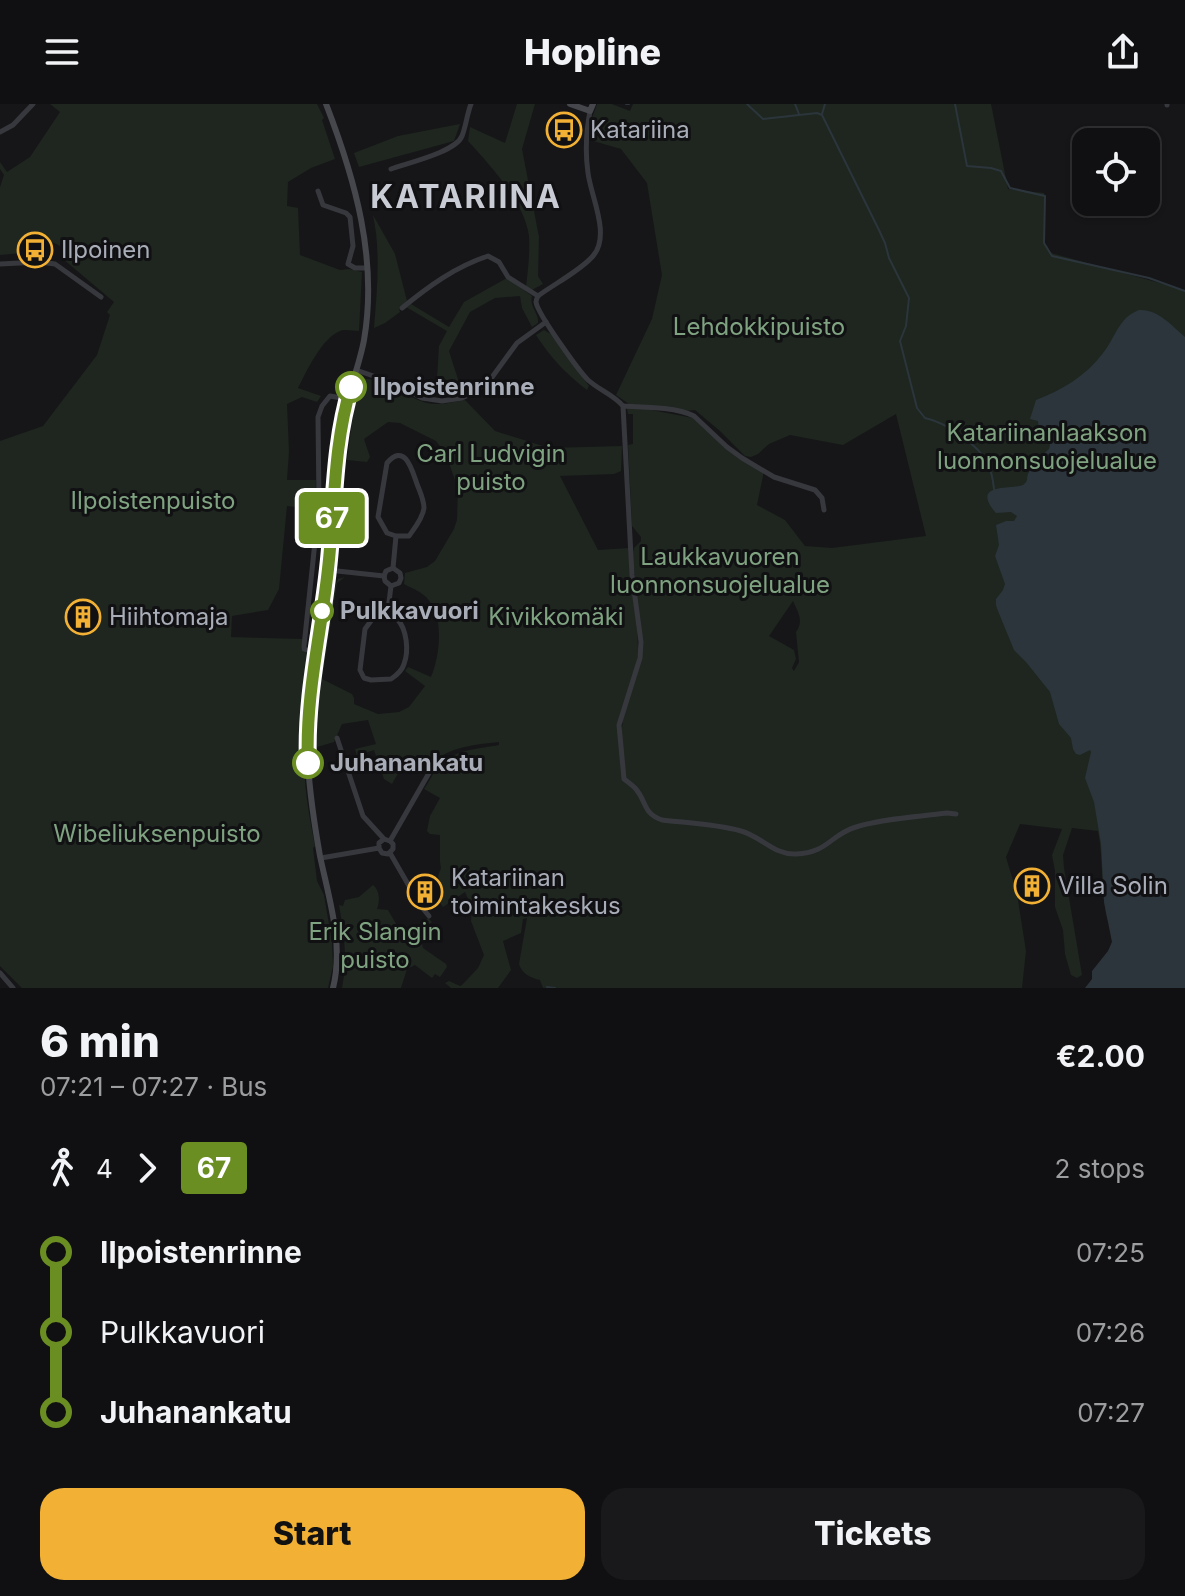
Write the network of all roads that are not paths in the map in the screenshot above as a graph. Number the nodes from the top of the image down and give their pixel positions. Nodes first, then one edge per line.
1 (33, 104) edge
2 (326, 104) edge
3 (471, 104) edge
4 (570, 104) edge
5 (592, 108) edge
6 (0, 132) edge
7 (391, 169) dead end
8 (318, 191) dead end
9 (0, 264) edge
10 (366, 268) junction
11 (538, 296) junction
12 (101, 297) dead end
13 (402, 308) dead end
14 (546, 322) junction
15 (356, 370) junction
16 (347, 399) junction
17 (623, 406) junction
18 (824, 510) dead end
19 (396, 536) junction
20 (393, 568) junction
21 (328, 570) junction
22 (384, 576) junction
23 (391, 586) junction
24 (387, 618) junction
25 (316, 653) junction
26 (337, 738) dead end
27 (429, 773) dead end
28 (956, 814) dead end
29 (387, 840) junction
30 (379, 848) junction
31 (390, 853) junction
32 (321, 858) junction
33 (429, 916) dead end
34 (0, 973) edge
35 (13, 988) edge
36 (333, 988) edge

1 - 6 street
2 - 10 main road
3 - 7 street
4 - 5 main road
5 - 11 street
8 - 10 street
9 - 12 street
10 - 15 main road
11 - 13 street
11 - 14 street
14 - 15 street
14 - 17 street
15 - 16 main road
16 - 21 main road
16 - 25 street
17 - 18 street
17 - 28 street
19 - 19 street
19 - 20 street
20 - 22 street
20 - 23 street
21 - 22 street
21 - 25 main road
22 - 23 street
23 - 24 street
24 - 24 street
25 - 32 main road
26 - 29 street
27 - 29 street
29 - 30 street
29 - 31 street
30 - 31 street
30 - 32 street
31 - 33 street
32 - 36 main road
34 - 35 street

